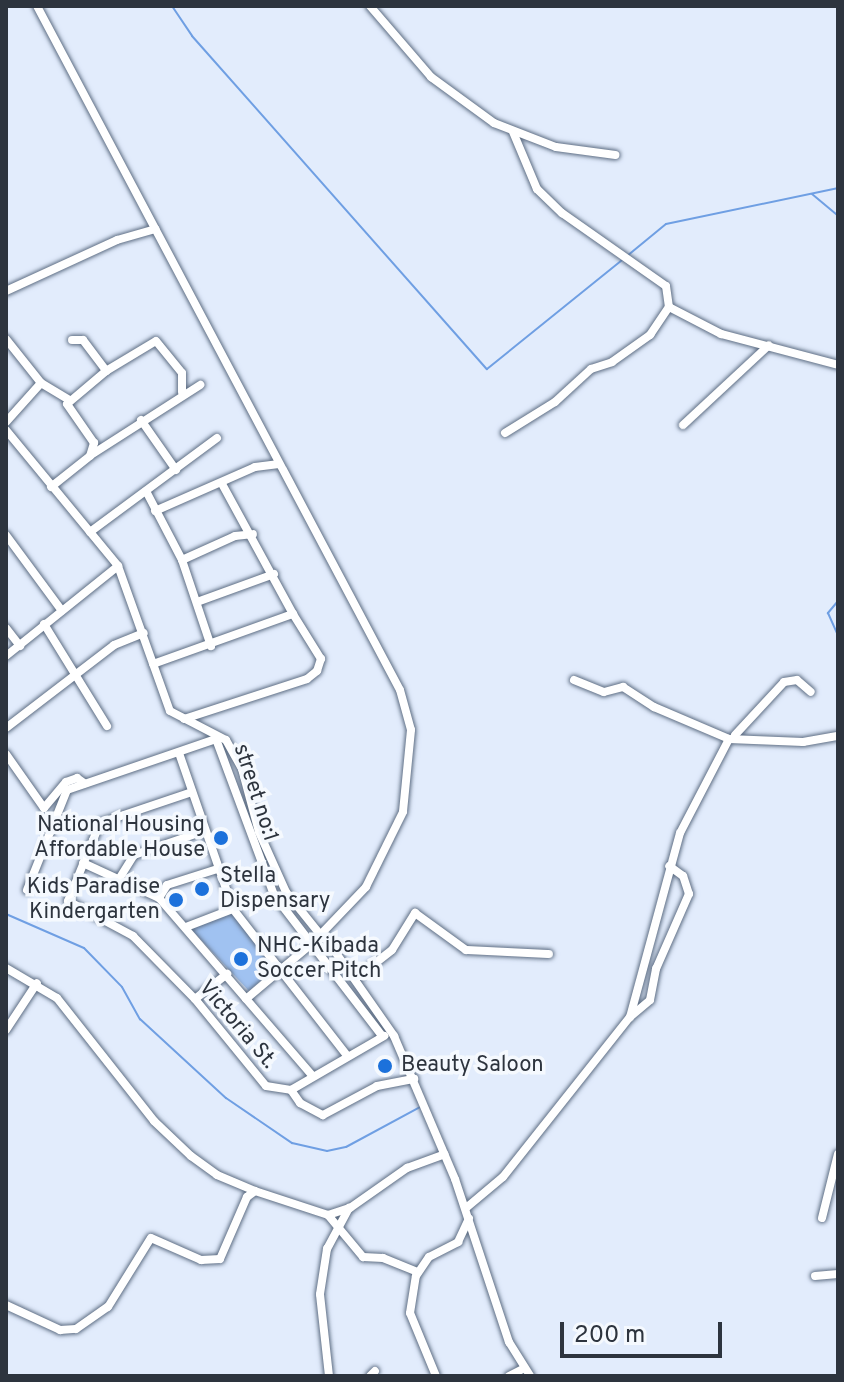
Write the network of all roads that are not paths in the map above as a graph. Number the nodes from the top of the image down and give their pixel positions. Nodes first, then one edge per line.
1 (37, 6) edge
2 (370, 6) edge
3 (513, 132) junction
4 (615, 155) dead end
5 (155, 229) junction
6 (6, 291) edge
7 (669, 307) junction
8 (6, 339) edge
9 (72, 340) dead end
10 (769, 345) junction
11 (838, 365) edge
12 (106, 371) junction
13 (200, 385) dead end
14 (43, 388) junction
15 (182, 392) junction
16 (68, 405) junction
17 (141, 420) junction
18 (6, 422) edge
19 (683, 425) dead end
20 (6, 430) edge
21 (505, 433) dead end
22 (217, 438) dead end
23 (90, 456) junction
24 (279, 464) junction
25 (176, 470) junction
26 (222, 484) junction
27 (51, 487) junction
28 (146, 491) junction
29 (134, 500) junction
30 (152, 507) junction
31 (90, 532) junction
32 (253, 534) junction
33 (6, 535) edge
34 (182, 560) junction
35 (118, 566) junction
36 (274, 574) junction
37 (197, 602) junction
38 (62, 611) junction
39 (293, 614) junction
40 (44, 624) junction
41 (6, 628) edge
42 (144, 633) junction
43 (20, 646) junction
44 (211, 646) junction
45 (6, 656) edge
46 (153, 664) junction
47 (79, 675) junction
48 (574, 680) dead end
49 (811, 692) dead end
50 (183, 719) junction
51 (107, 726) dead end
52 (6, 728) edge
53 (838, 736) edge
54 (732, 737) junction
55 (179, 753) junction
56 (6, 754) edge
57 (84, 783) junction
58 (192, 792) junction
59 (204, 831) junction
60 (83, 863) junction
61 (669, 866) junction
62 (217, 869) junction
63 (119, 879) junction
64 (27, 890) dead end
65 (159, 898) junction
66 (233, 909) junction
67 (186, 927) junction
68 (323, 938) junction
69 (309, 946) junction
70 (549, 954) dead end
71 (6, 968) edge
72 (278, 972) junction
73 (227, 974) junction
74 (355, 979) junction
75 (37, 983) junction
76 (195, 999) junction
77 (246, 999) junction
78 (630, 1017) junction
79 (6, 1030) edge
80 (393, 1034) junction
81 (382, 1036) junction
82 (346, 1054) junction
83 (312, 1075) junction
84 (414, 1079) junction
85 (291, 1090) junction
86 (445, 1154) junction
87 (838, 1154) edge
88 (255, 1191) junction
89 (350, 1208) junction
90 (466, 1208) junction
91 (328, 1215) junction
92 (469, 1218) junction
93 (822, 1218) dead end
94 (337, 1226) junction
95 (417, 1272) junction
96 (838, 1274) edge
97 (815, 1276) dead end
98 (6, 1305) edge
99 (526, 1373) edge
100 (329, 1376) edge
101 (436, 1376) edge
102 (509, 1376) edge

1 - 5 street
2 - 3 street
3 - 4 street
3 - 7 street
5 - 6 street
5 - 24 street
7 - 10 street
7 - 21 street
8 - 14 street
9 - 12 street
10 - 11 street
10 - 19 street
12 - 15 street
12 - 16 street
13 - 15 street
14 - 16 street
14 - 18 street
15 - 17 street
16 - 23 street
17 - 23 street
17 - 25 street
20 - 27 street
22 - 25 street
23 - 27 street
24 - 26 street
24 - 68 street
25 - 28 street
26 - 30 street
26 - 32 street
27 - 31 street
28 - 29 street
28 - 30 street
29 - 30 street
29 - 31 street
30 - 34 street
31 - 35 street
32 - 34 street
32 - 36 street
33 - 38 street
34 - 37 street
35 - 38 street
35 - 42 street
36 - 37 street
36 - 39 street
37 - 44 street
38 - 40 street
39 - 44 street
39 - 50 street
40 - 43 street
40 - 47 street
41 - 43 street
42 - 46 street
42 - 47 street
43 - 45 street
44 - 46 street
46 - 50 street
47 - 51 street
47 - 52 street
48 - 54 street
49 - 54 street
50 - 68 street
53 - 54 street
54 - 61 street
55 - 57 street, street no:1
55 - 58 street
55 - 69 street, street no:1
56 - 57 street
57 - 64 street, street no:1
58 - 59 street
58 - 60 street
59 - 62 street
59 - 63 street
60 - 63 street
60 - 76 street, Victoria St.
61 - 78 street
61 - 78 street
62 - 65 street
62 - 66 street
63 - 65 street
65 - 67 street
66 - 67 street
66 - 72 street
67 - 73 street
68 - 74 street
69 - 72 street
69 - 81 street, street no:1
70 - 74 street
71 - 75 street
72 - 77 street
72 - 82 street
73 - 76 street
73 - 77 street
74 - 80 street
75 - 79 street
75 - 88 street
76 - 85 street, Victoria St.
77 - 83 street
78 - 90 street
80 - 81 street, Victoria St.
80 - 84 street
81 - 82 street, Victoria St.
82 - 83 street, Victoria St.
83 - 85 street, Victoria St.
84 - 85 street
84 - 86 street
86 - 89 street
86 - 90 street
87 - 93 street
88 - 91 street
88 - 98 street
89 - 91 street
89 - 94 street
90 - 92 street
91 - 94 street
92 - 95 street
92 - 99 street
94 - 95 street
94 - 100 street
95 - 101 street
96 - 97 street
99 - 102 street

